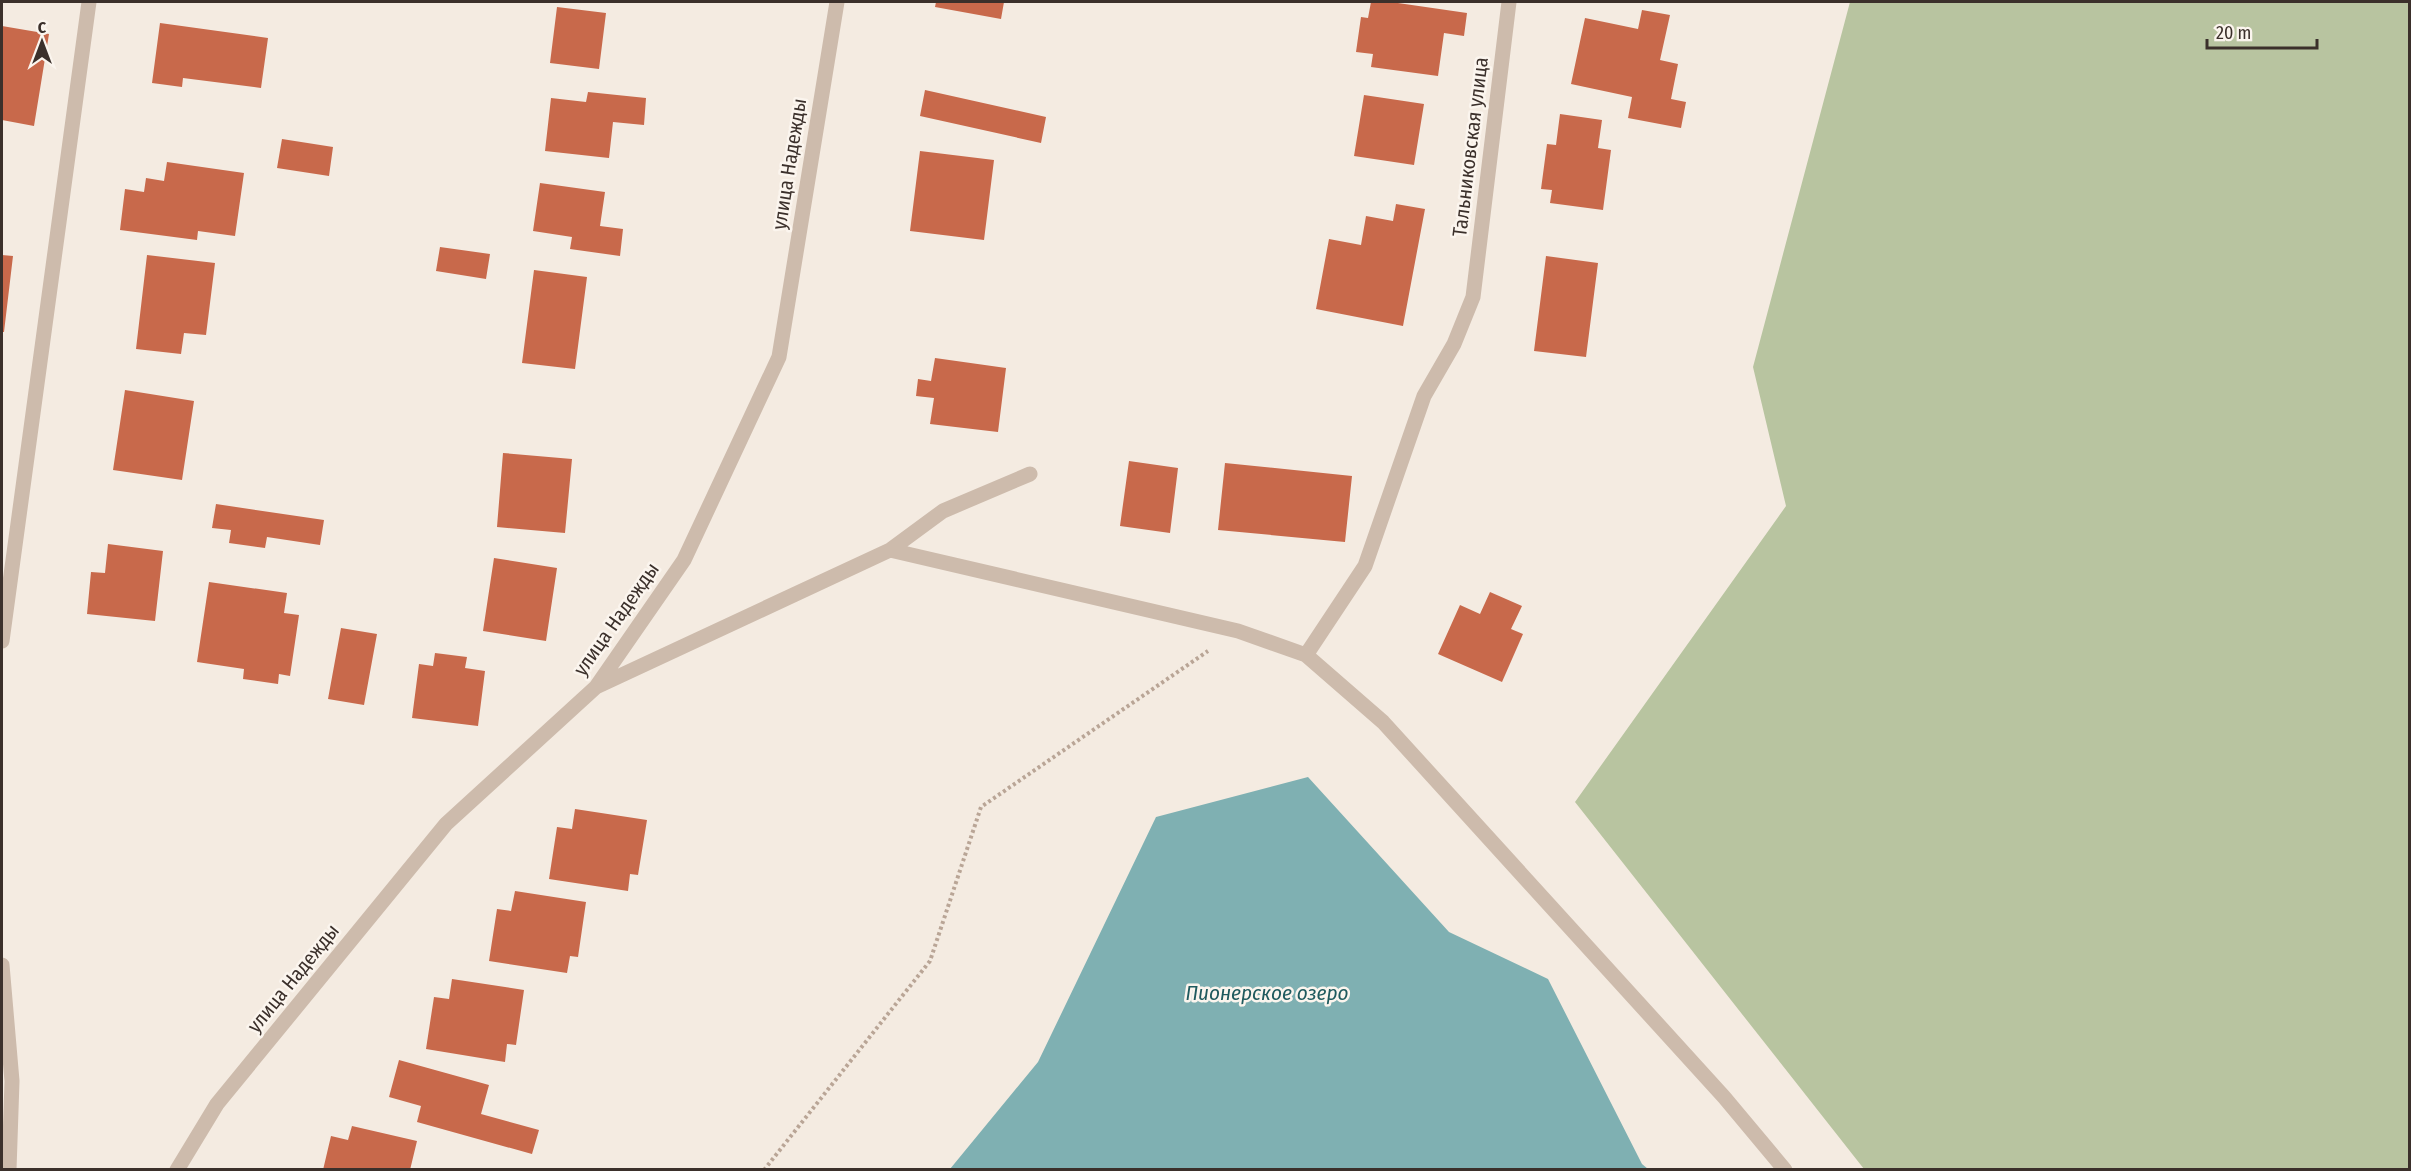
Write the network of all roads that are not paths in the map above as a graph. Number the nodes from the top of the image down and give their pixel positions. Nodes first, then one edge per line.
1 (89, 2) edge
2 (837, 2) edge
3 (1509, 2) edge
4 (1030, 474) dead end
5 (890, 550) junction
6 (2, 641) edge
7 (1306, 655) junction
8 (596, 687) junction
9 (2, 965) edge
10 (9, 1170) edge
11 (177, 1170) edge
12 (1785, 1170) edge

1 - 6 street
2 - 8 street, улица Надежды
3 - 7 street, Тальниковская улица
4 - 5 street
5 - 7 street
5 - 8 street
7 - 12 street
8 - 11 street, улица Надежды
9 - 10 street

